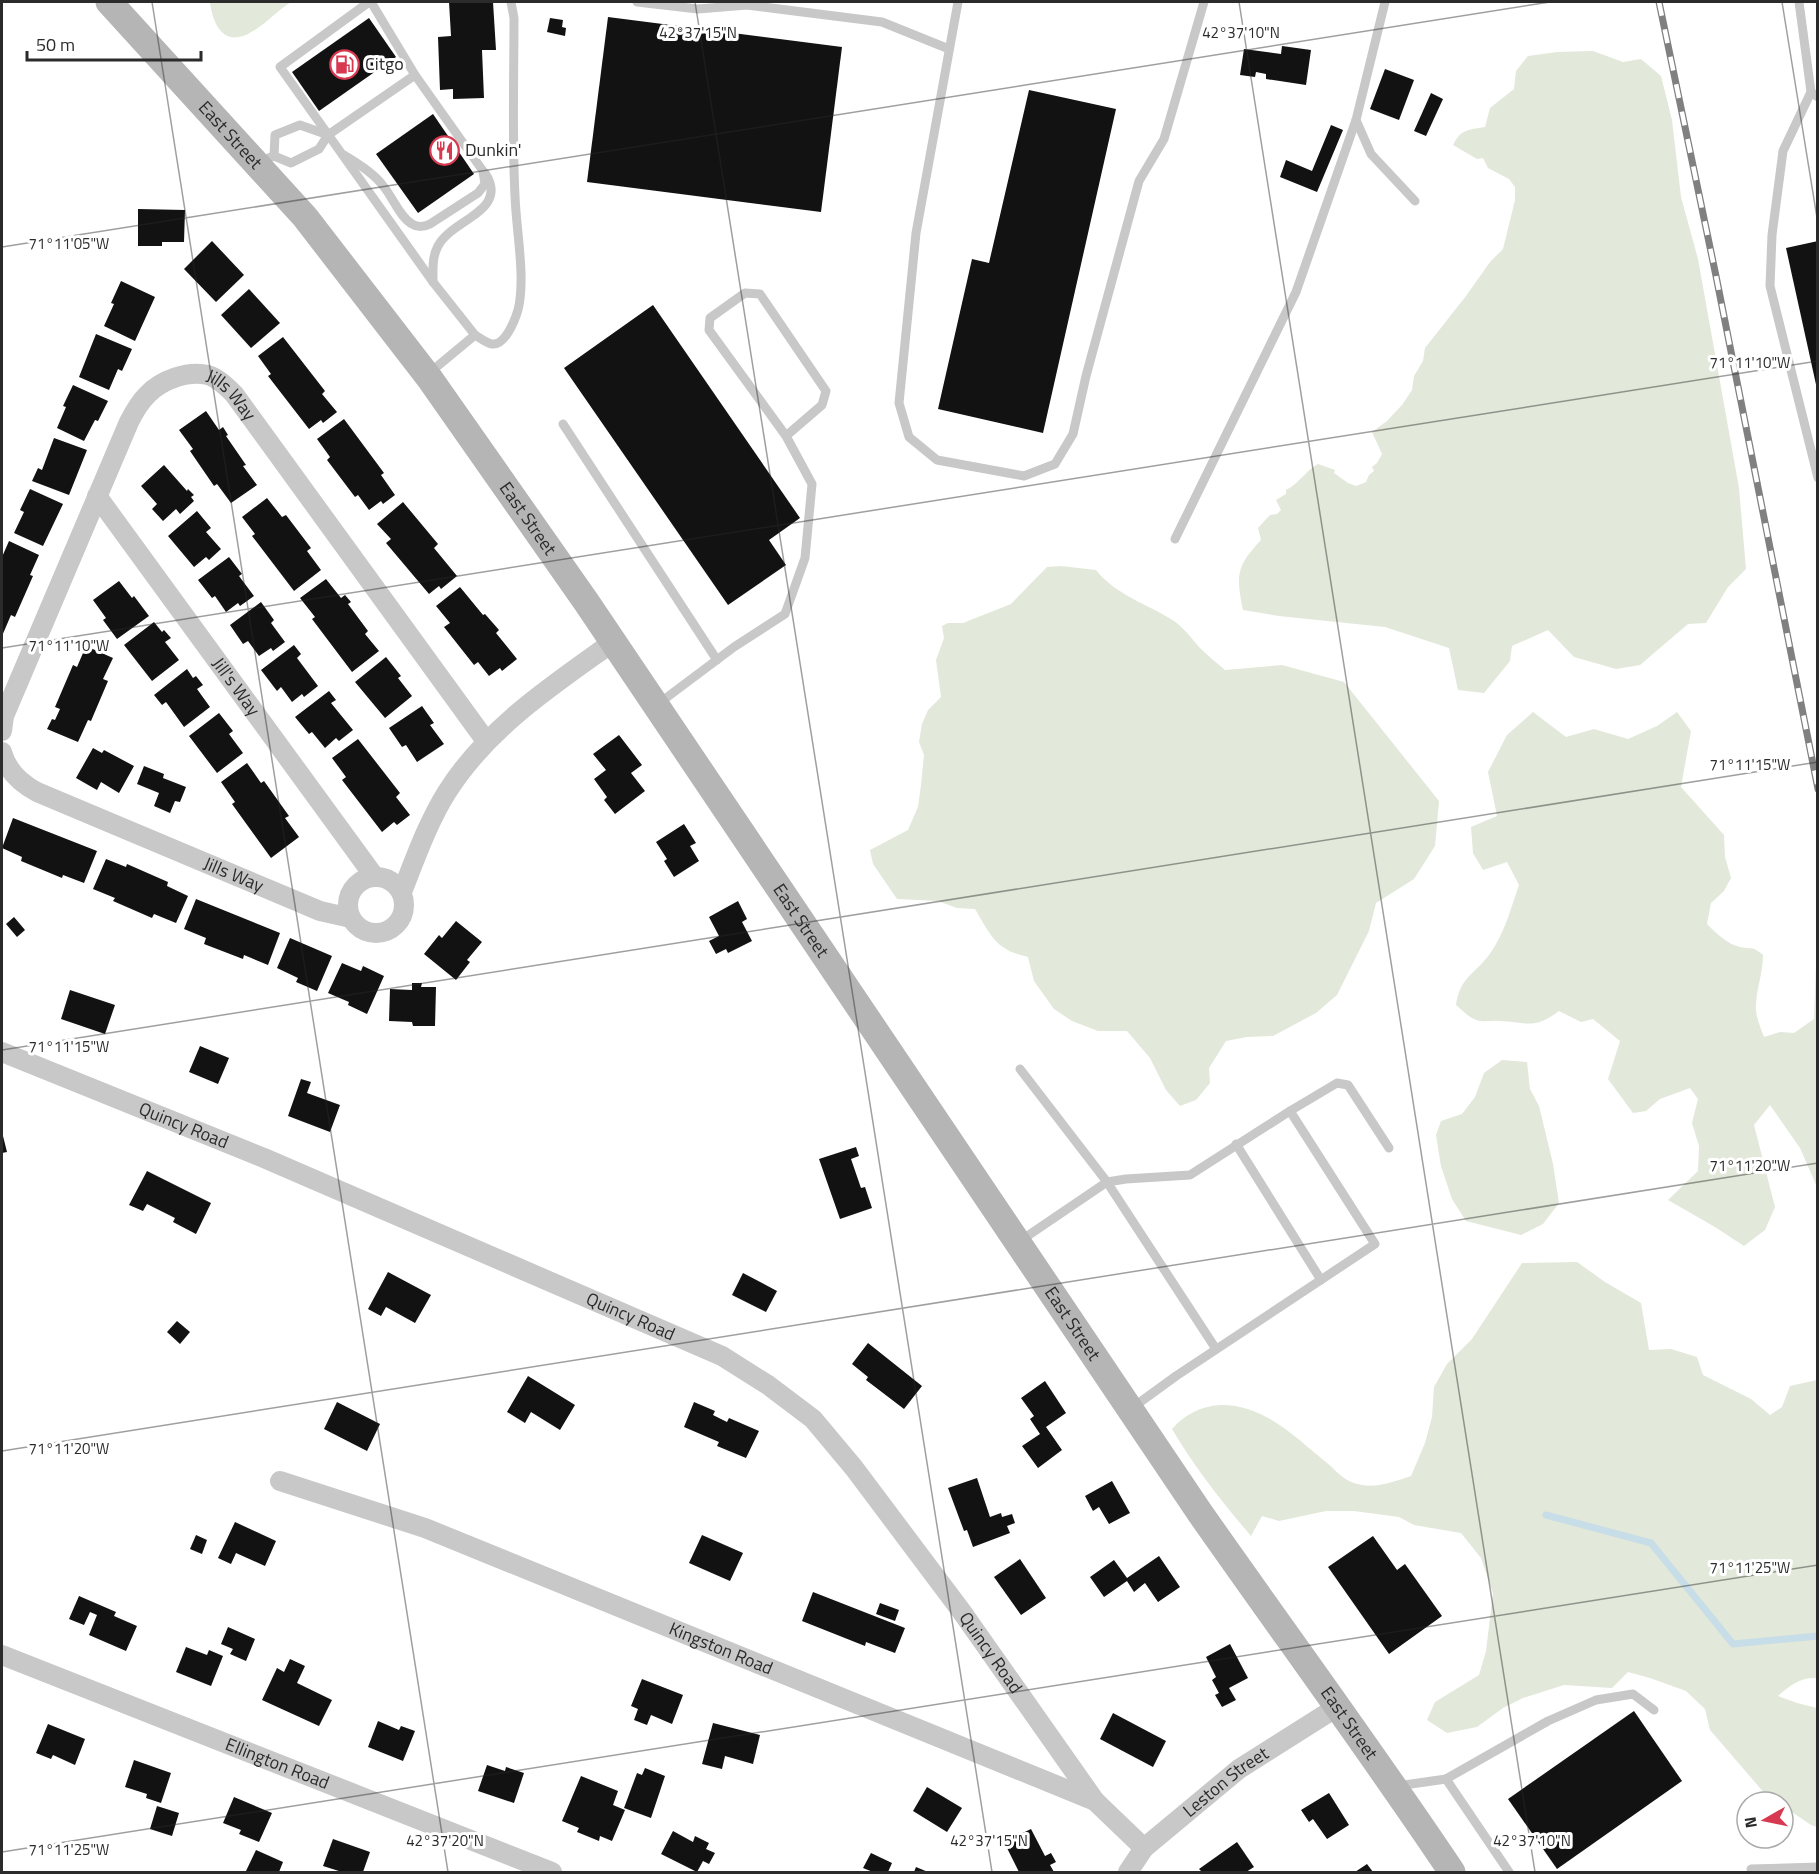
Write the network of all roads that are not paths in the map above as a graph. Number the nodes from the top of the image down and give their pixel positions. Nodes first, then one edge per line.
1 (109, 2) edge
2 (370, 2) edge
3 (511, 2) edge
4 (637, 2) edge
5 (957, 2) edge
6 (1204, 2) edge
7 (1385, 2) edge
8 (1800, 2) edge
9 (949, 49) junction
10 (415, 75) junction
11 (1814, 95) edge
12 (1356, 120) junction
13 (328, 135) junction
14 (338, 151) junction
15 (265, 159) junction
16 (483, 171) junction
17 (1415, 201) dead end
18 (433, 282) junction
19 (476, 335) junction
20 (427, 375) junction
21 (563, 424) dead end
22 (786, 435) junction
23 (1818, 478) edge
24 (97, 496) junction
25 (1175, 539) dead end
26 (613, 642) junction
27 (717, 660) junction
28 (656, 706) junction
29 (2, 731) edge
30 (486, 741) junction
31 (2, 752) edge
32 (374, 876) junction
33 (402, 892) junction
34 (351, 918) junction
35 (2, 1052) edge
36 (1020, 1069) dead end
37 (1290, 1111) junction
38 (1236, 1144) junction
39 (1389, 1148) dead end
40 (1107, 1182) junction
41 (1018, 1243) junction
42 (1321, 1280) junction
43 (1216, 1349) junction
44 (1130, 1409) junction
45 (280, 1480) dead end
46 (2, 1655) edge
47 (1337, 1707) junction
48 (1654, 1710) dead end
49 (1446, 1779) junction
50 (1394, 1786) junction
51 (1095, 1801) junction
52 (1144, 1848) junction
53 (1818, 1867) edge
54 (1750, 1871) edge
55 (552, 1872) edge
56 (1128, 1872) edge
57 (1452, 1872) edge
58 (1509, 1872) edge

1 - 15 main road, East Street
2 - 10 lane
2 - 13 lane
3 - 19 lane
4 - 9 lane
5 - 9 lane
6 - 9 lane
7 - 12 lane
8 - 11 lane
10 - 13 lane
10 - 16 lane
11 - 23 lane
12 - 17 lane
12 - 25 lane
13 - 14 lane
13 - 15 lane
13 - 15 lane
14 - 16 lane
14 - 18 lane
15 - 20 main road, East Street
16 - 18 lane
18 - 19 lane
19 - 20 lane
20 - 26 main road, East Street
21 - 27 lane
22 - 22 lane
22 - 27 lane
24 - 29 street, Jills Way
24 - 30 street, Jills Way
24 - 32 street, Jill's Way
26 - 28 main road, East Street
26 - 30 street, Jills Way
27 - 28 lane
28 - 41 main road, East Street
30 - 33 street, Jills Way
31 - 34 street, Jills Way
32 - 33 street
32 - 34 street
33 - 34 street, Jills Way
35 - 51 street, Quincy Road
36 - 40 lane
37 - 38 lane
37 - 39 lane
37 - 42 lane
38 - 40 lane
38 - 42 lane
40 - 41 lane
40 - 43 lane
41 - 44 main road, East Street
42 - 43 lane
43 - 44 lane
44 - 47 main road, East Street
45 - 51 street, Kingston Road
46 - 55 street, Ellington Road
47 - 50 main road, East Street
47 - 52 street, Leston Street
48 - 49 lane
49 - 50 lane
49 - 58 lane
50 - 57 main road, East Street
51 - 52 street, Kingston Road
52 - 56 street, Leston Street
53 - 54 lane

